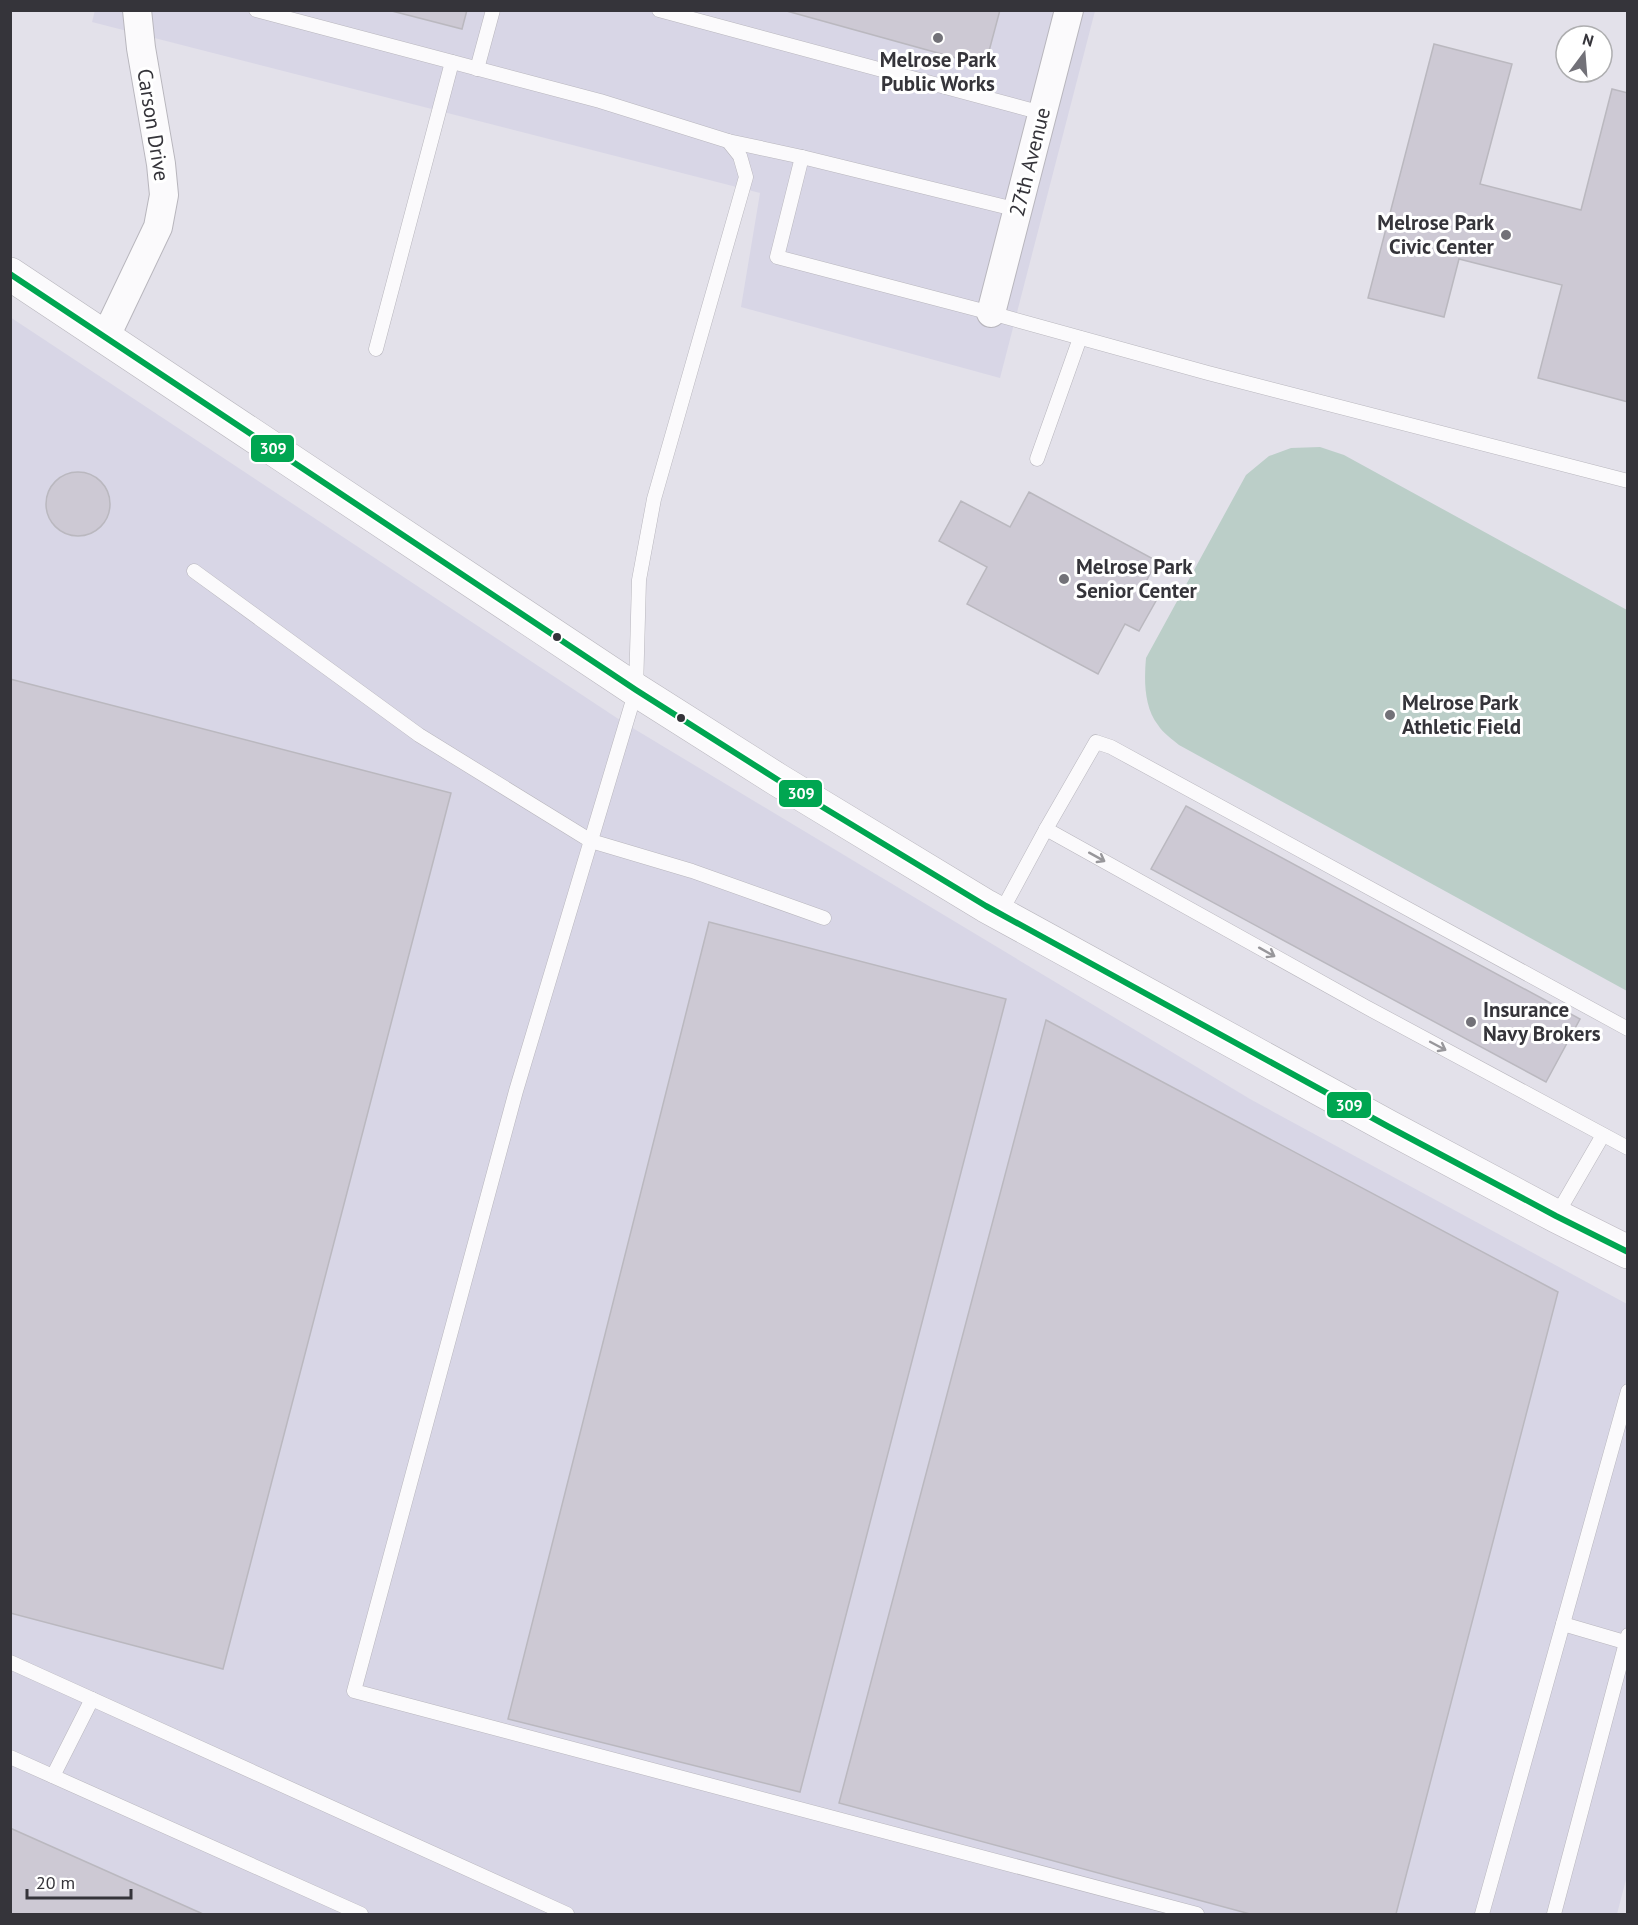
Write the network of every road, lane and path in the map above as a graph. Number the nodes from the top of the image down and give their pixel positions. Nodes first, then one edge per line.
1 (137, 10) edge
2 (256, 10) edge
3 (493, 10) edge
4 (659, 10) edge
5 (1069, 10) edge
6 (452, 62) junction
7 (477, 69) junction
8 (1042, 113) junction
9 (728, 141) junction
10 (802, 158) junction
11 (1018, 210) junction
12 (10, 274) edge
13 (991, 313) junction
14 (106, 336) junction
15 (1080, 338) junction
16 (376, 349) dead end
17 (1037, 459) dead end
18 (1628, 481) edge
19 (194, 571) dead end
20 (636, 690) junction
21 (1046, 829) junction
22 (591, 841) junction
23 (1000, 914) junction
24 (824, 918) dead end
25 (1628, 1029) edge
26 (1603, 1135) junction
27 (1628, 1148) edge
28 (1556, 1216) junction
29 (1628, 1252) edge
30 (1628, 1391) edge
31 (1563, 1624) junction
32 (1627, 1640) edge
33 (10, 1662) edge
34 (92, 1699) junction
35 (10, 1757) edge
36 (53, 1776) junction
37 (361, 1914) edge
38 (567, 1914) edge
39 (1197, 1914) edge
40 (1482, 1914) edge
41 (1554, 1914) edge

1 - 14 street, Carson Drive
2 - 6 lane
3 - 7 lane
4 - 8 lane
5 - 8 street, 27th Avenue
6 - 7 lane
6 - 16 lane
7 - 9 lane
8 - 11 street, 27th Avenue
9 - 10 lane
9 - 20 lane
10 - 11 lane
10 - 13 lane
11 - 13 street, 27th Avenue
12 - 14 main road
13 - 15 lane
14 - 20 main road
15 - 17 lane
15 - 18 lane
19 - 22 lane
20 - 22 lane
20 - 23 main road
21 - 23 lane
21 - 25 lane
21 -> 26 lane
22 - 24 lane
22 - 39 lane
23 - 28 main road
26 - 27 lane
26 - 28 lane
28 - 29 main road
30 - 31 lane
31 - 32 lane
31 - 40 lane
32 - 41 lane
33 - 34 lane
34 - 36 lane
34 - 38 lane
35 - 36 lane
36 - 37 lane

